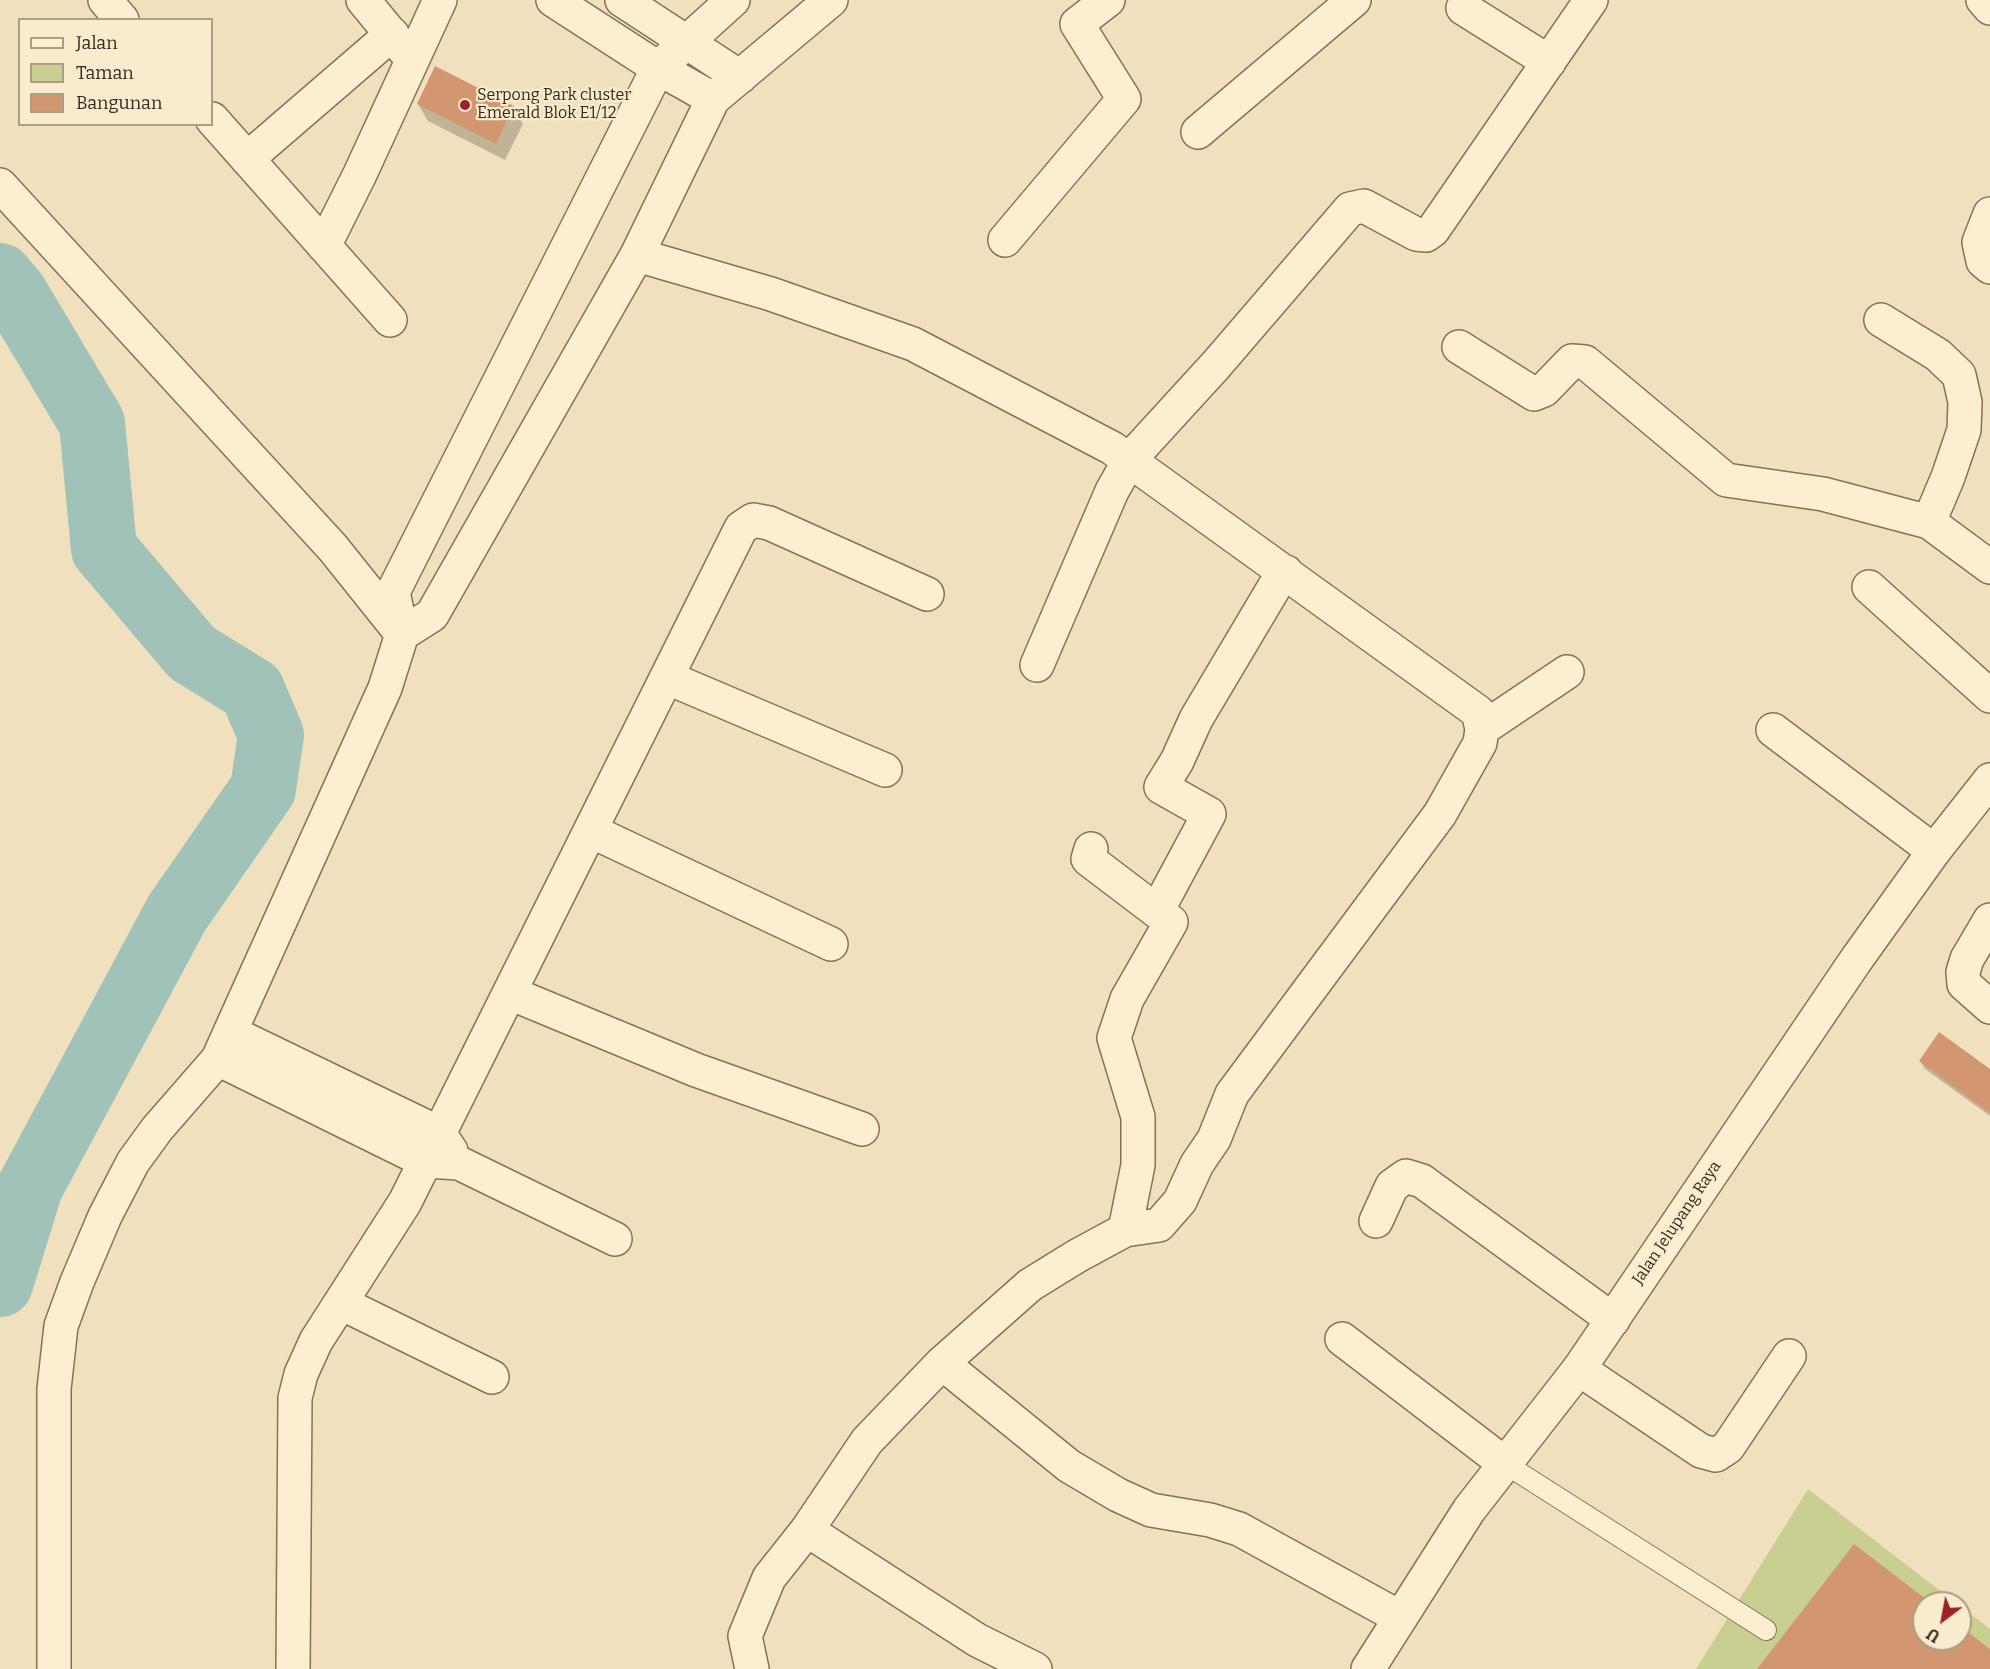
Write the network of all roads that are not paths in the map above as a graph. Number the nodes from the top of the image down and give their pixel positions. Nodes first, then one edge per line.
1 (363, 0) edge
2 (440, 0) edge
3 (553, 0) edge
4 (622, 0) edge
5 (733, 0) edge
6 (831, 0) edge
7 (1108, 0) edge
8 (1354, 0) edge
9 (1592, 0) edge
10 (1983, 0) edge
11 (1463, 8) dead end
12 (1990, 8) edge
13 (392, 34) junction
14 (686, 42) junction
15 (412, 60) junction
16 (1549, 62) junction
17 (658, 68) junction
18 (740, 76) junction
19 (713, 99) junction
20 (213, 120) edge
21 (1197, 132) dead end
22 (247, 159) junction
23 (0, 185) edge
24 (1990, 214) edge
25 (1005, 240) dead end
26 (324, 246) junction
27 (637, 255) junction
28 (1990, 267) edge
29 (390, 320) dead end
30 (1881, 320) dead end
31 (1459, 347) dead end
32 (1130, 459) junction
33 (1929, 522) junction
34 (1990, 567) edge
35 (1286, 572) junction
36 (1869, 587) dead end
37 (927, 594) dead end
38 (402, 634) junction
39 (1037, 666) dead end
40 (1567, 672) dead end
41 (668, 678) junction
42 (1990, 696) edge
43 (1482, 729) junction
44 (1773, 730) dead end
45 (885, 770) dead end
46 (1990, 780) edge
47 (591, 831) junction
48 (1091, 849) dead end
49 (1934, 851) junction
50 (1157, 912) junction
51 (1990, 920) edge
52 (831, 944) dead end
53 (510, 993) junction
54 (1990, 1007) edge
55 (224, 1046) junction
56 (862, 1129) dead end
57 (432, 1147) junction
58 (1376, 1221) dead end
59 (1125, 1230) junction
60 (615, 1239) dead end
61 (341, 1303) junction
62 (1613, 1320) junction
63 (1342, 1339) dead end
64 (1789, 1356) dead end
65 (942, 1363) junction
66 (1579, 1369) junction
67 (492, 1377) dead end
68 (1504, 1463) junction
69 (807, 1530) junction
70 (1399, 1617) junction
71 (1766, 1630) dead end
72 (54, 1669) edge
73 (293, 1669) edge
74 (752, 1669) edge
75 (1035, 1669) edge
76 (1368, 1669) edge

1 - 13 street
2 - 15 street
3 - 17 street
4 - 14 street
5 - 14 street
6 - 18 street
7 - 25 street
8 - 21 street
9 - 16 street
10 - 12 street
11 - 16 street
13 - 15 street
13 - 22 street
14 - 17 street
14 - 18 street
15 - 26 street
16 - 32 street
17 - 19 street
17 - 38 street
18 - 19 street
19 - 27 street
20 - 22 street
22 - 26 street
23 - 38 street
24 - 28 street
26 - 29 street
27 - 32 street
27 - 38 street
30 - 33 street
31 - 33 street
32 - 35 street
32 - 39 street
33 - 34 street
35 - 43 street
35 - 50 street
36 - 42 street
37 - 41 street
38 - 55 street
40 - 43 street
41 - 45 street
41 - 47 street
43 - 59 street
44 - 49 street
46 - 49 street, Jalan Jelupang Raya
47 - 52 street
47 - 53 street
48 - 50 street
49 - 62 street, Jalan Jelupang Raya
50 - 59 street
51 - 54 street
53 - 56 street
53 - 57 street
55 - 57 street
55 - 72 street
57 - 60 street
57 - 61 street
58 - 62 street
59 - 65 street
61 - 67 street
61 - 73 street
62 - 66 street, Jalan Jelupang Raya
63 - 68 street
64 - 66 street
65 - 69 street
65 - 70 street
66 - 68 street, Jalan Jelupang Raya
68 - 70 street, Jalan Jelupang Raya
68 - 71 lane
69 - 74 street
69 - 75 street
70 - 76 street, Jalan Jelupang Raya

